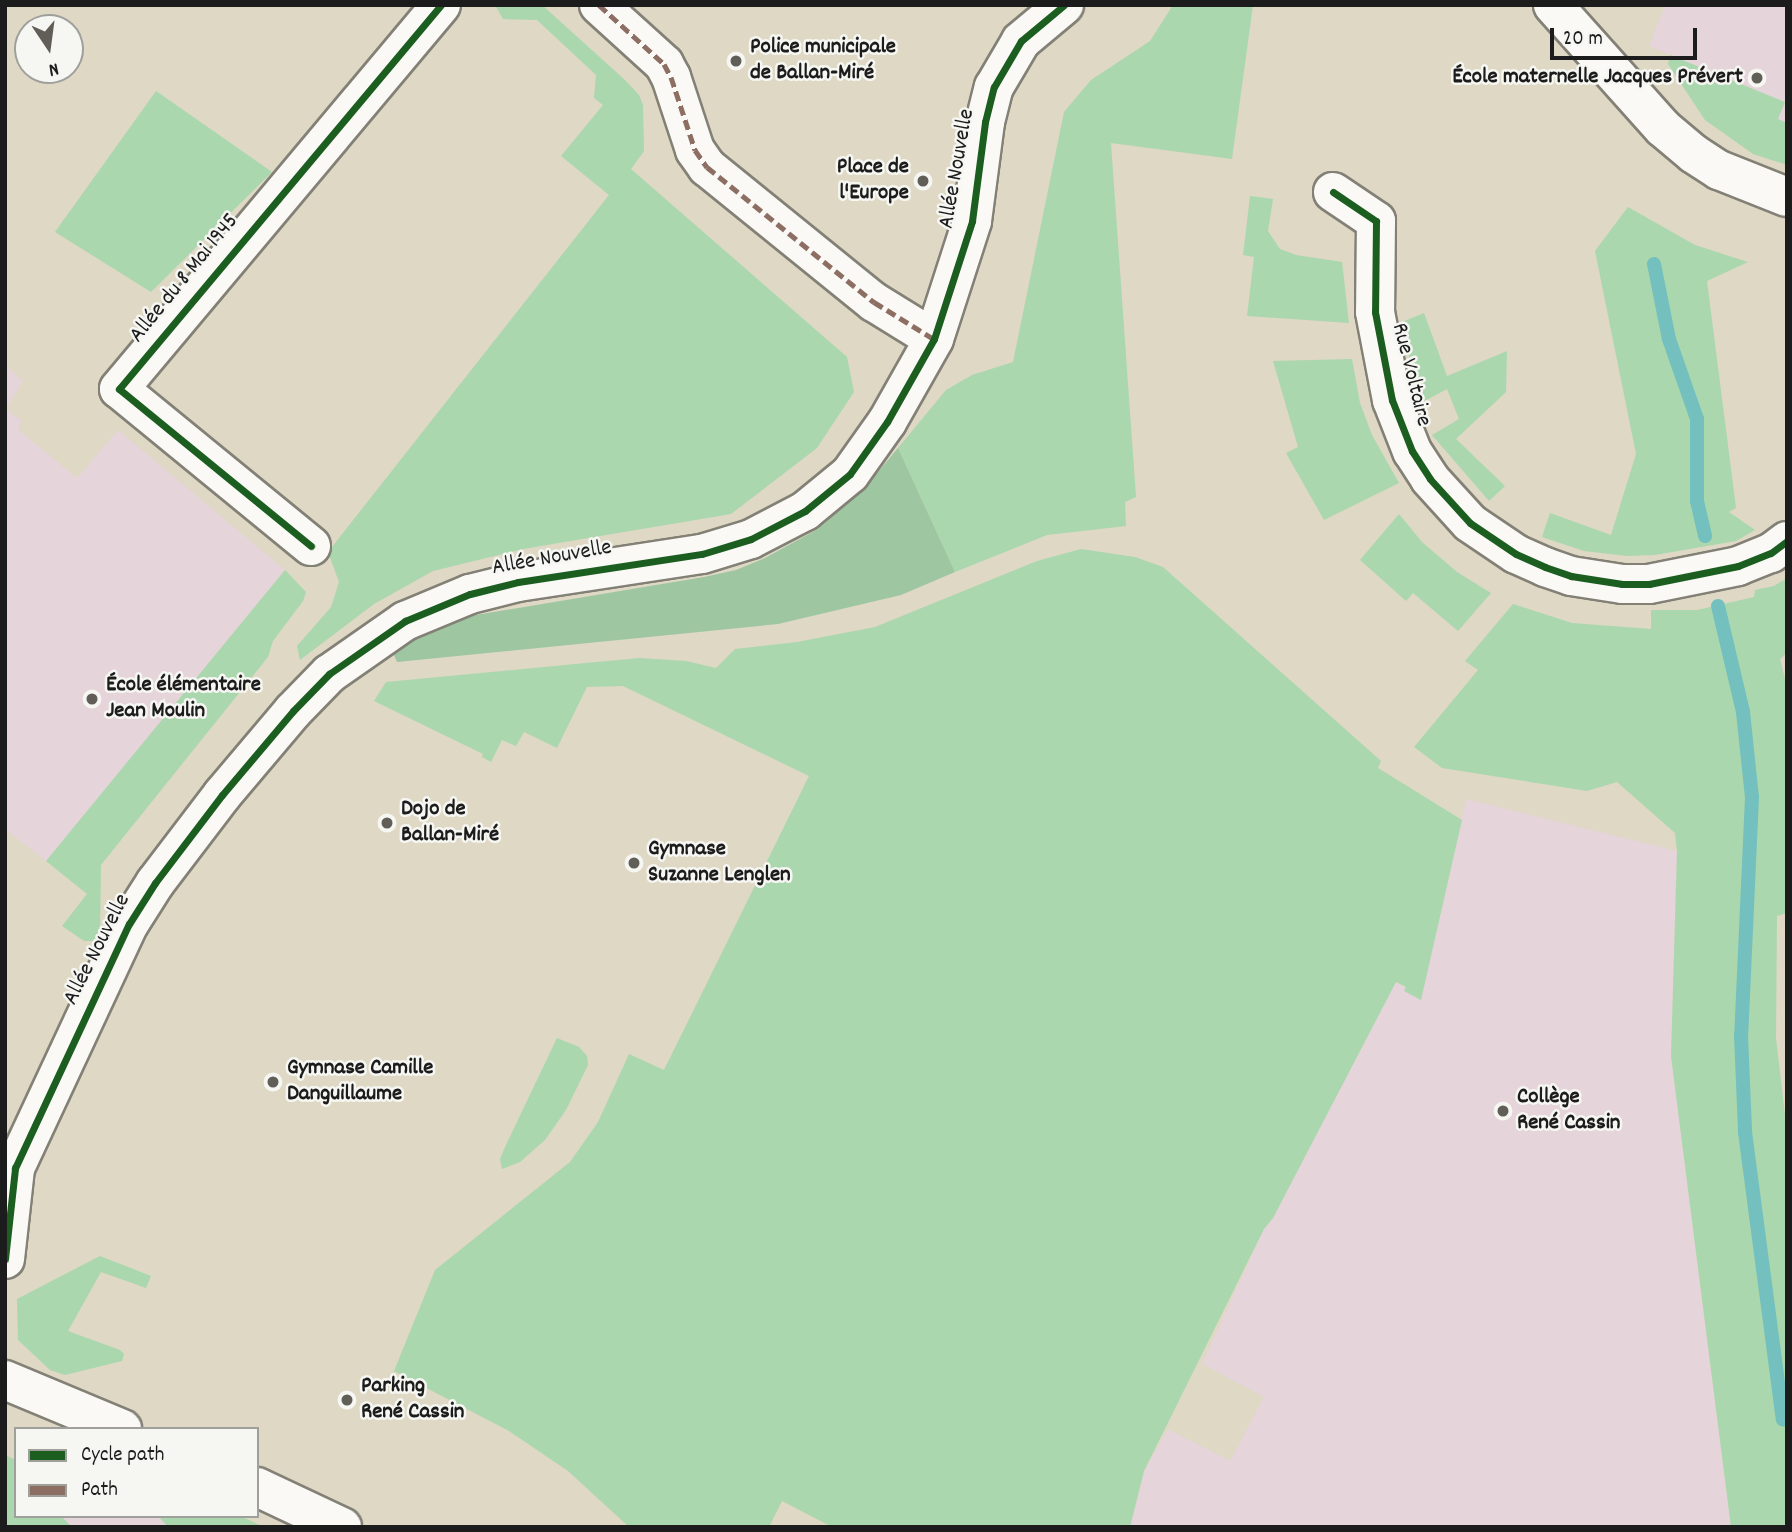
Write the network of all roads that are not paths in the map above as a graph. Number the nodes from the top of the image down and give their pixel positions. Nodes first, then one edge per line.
1 (441, 5) edge
2 (599, 5) edge
3 (1064, 5) edge
4 (1553, 5) edge
5 (1333, 192) dead end
6 (1787, 197) edge
7 (934, 339) junction
8 (1787, 541) edge
9 (311, 546) dead end
10 (5, 1259) edge
11 (5, 1380) edge
12 (117, 1427) edge
13 (259, 1488) edge
14 (342, 1527) edge

1 - 9 street, Allée du 8 Mai 1945
2 - 7 street
3 - 7 street, Allée Nouvelle
4 - 6 street
5 - 8 street, Rue Voltaire
7 - 10 street, Allée Nouvelle
11 - 12 street
13 - 14 street

